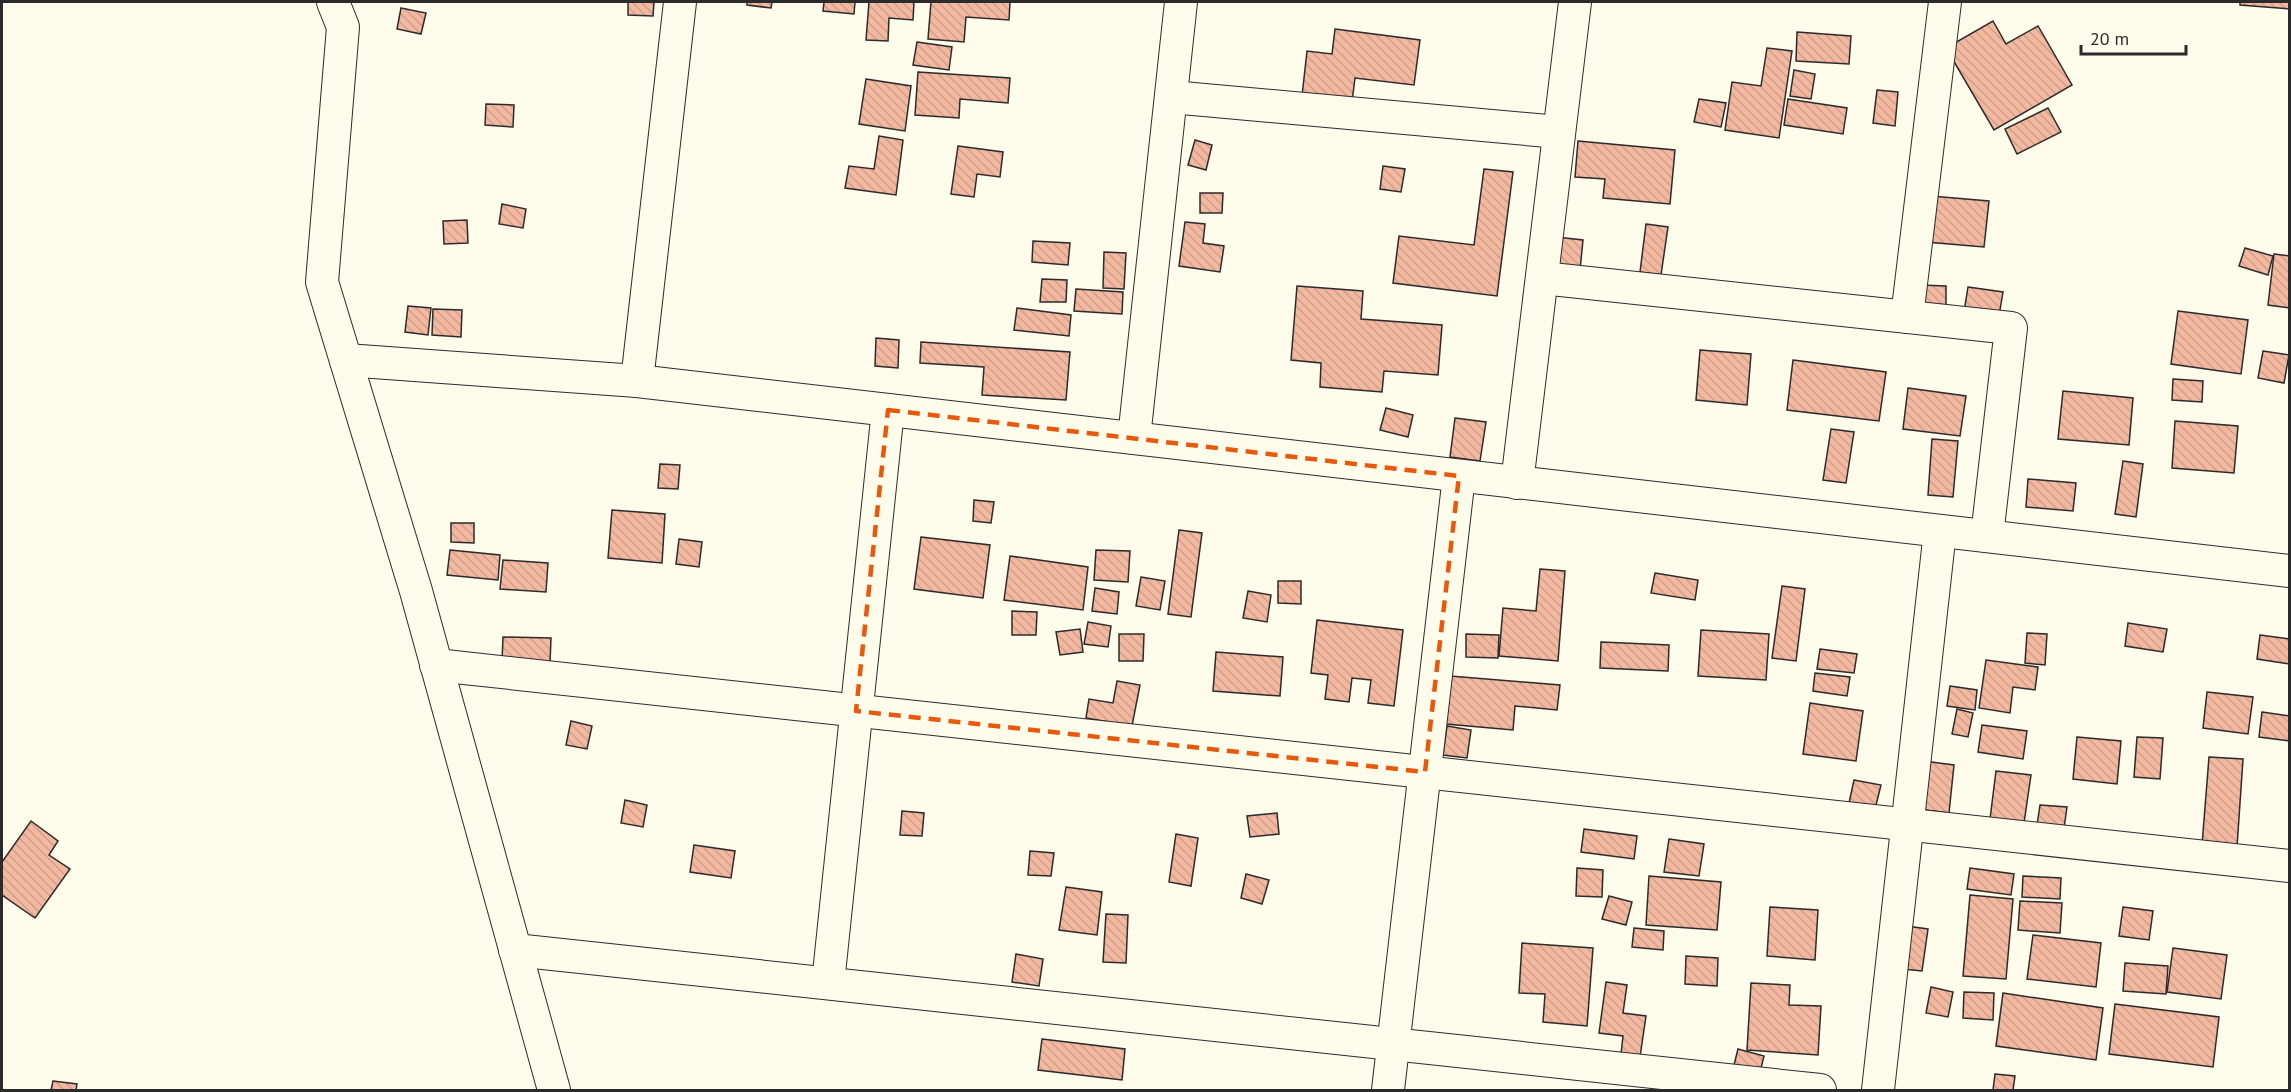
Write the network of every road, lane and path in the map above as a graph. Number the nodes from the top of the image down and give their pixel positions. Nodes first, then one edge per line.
1 (333, 2) edge
2 (680, 2) edge
3 (1181, 2) edge
4 (1575, 2) edge
5 (1945, 2) edge
6 (1171, 97) junction
7 (1559, 132) junction
8 (1542, 278) junction
9 (1907, 317) junction
10 (346, 360) junction
11 (637, 381) junction
12 (888, 410) junction
13 (1134, 438) junction
14 (1459, 476) junction
15 (1517, 483) junction
16 (1940, 531) junction
17 (1987, 536) junction
18 (2289, 571) edge
19 (436, 665) junction
20 (856, 711) junction
21 (1425, 772) junction
22 (1908, 825) junction
23 (2289, 866) edge
24 (515, 950) junction
25 (828, 983) junction
26 (1394, 1045) junction
27 (554, 1090) edge
28 (1388, 1090) edge
29 (1820, 1090) edge
30 (1878, 1090) edge

1 - 10 street
2 - 11 street
3 - 6 street
4 - 7 street
5 - 9 street
6 - 7 street
6 - 13 street
7 - 8 street
8 - 9 street
8 - 15 street
9 - 17 street
10 - 11 street
10 - 19 street
11 - 12 street
12 - 13 street
12 - 20 street
13 - 14 street
14 - 15 street
14 - 21 street
15 - 16 street
16 - 17 street
16 - 22 street
17 - 18 street
19 - 20 street
19 - 24 street
20 - 21 street
20 - 25 street
21 - 22 street
21 - 26 street
22 - 23 street
22 - 30 street
24 - 25 street
24 - 27 street
25 - 26 street
26 - 28 street
26 - 29 street

